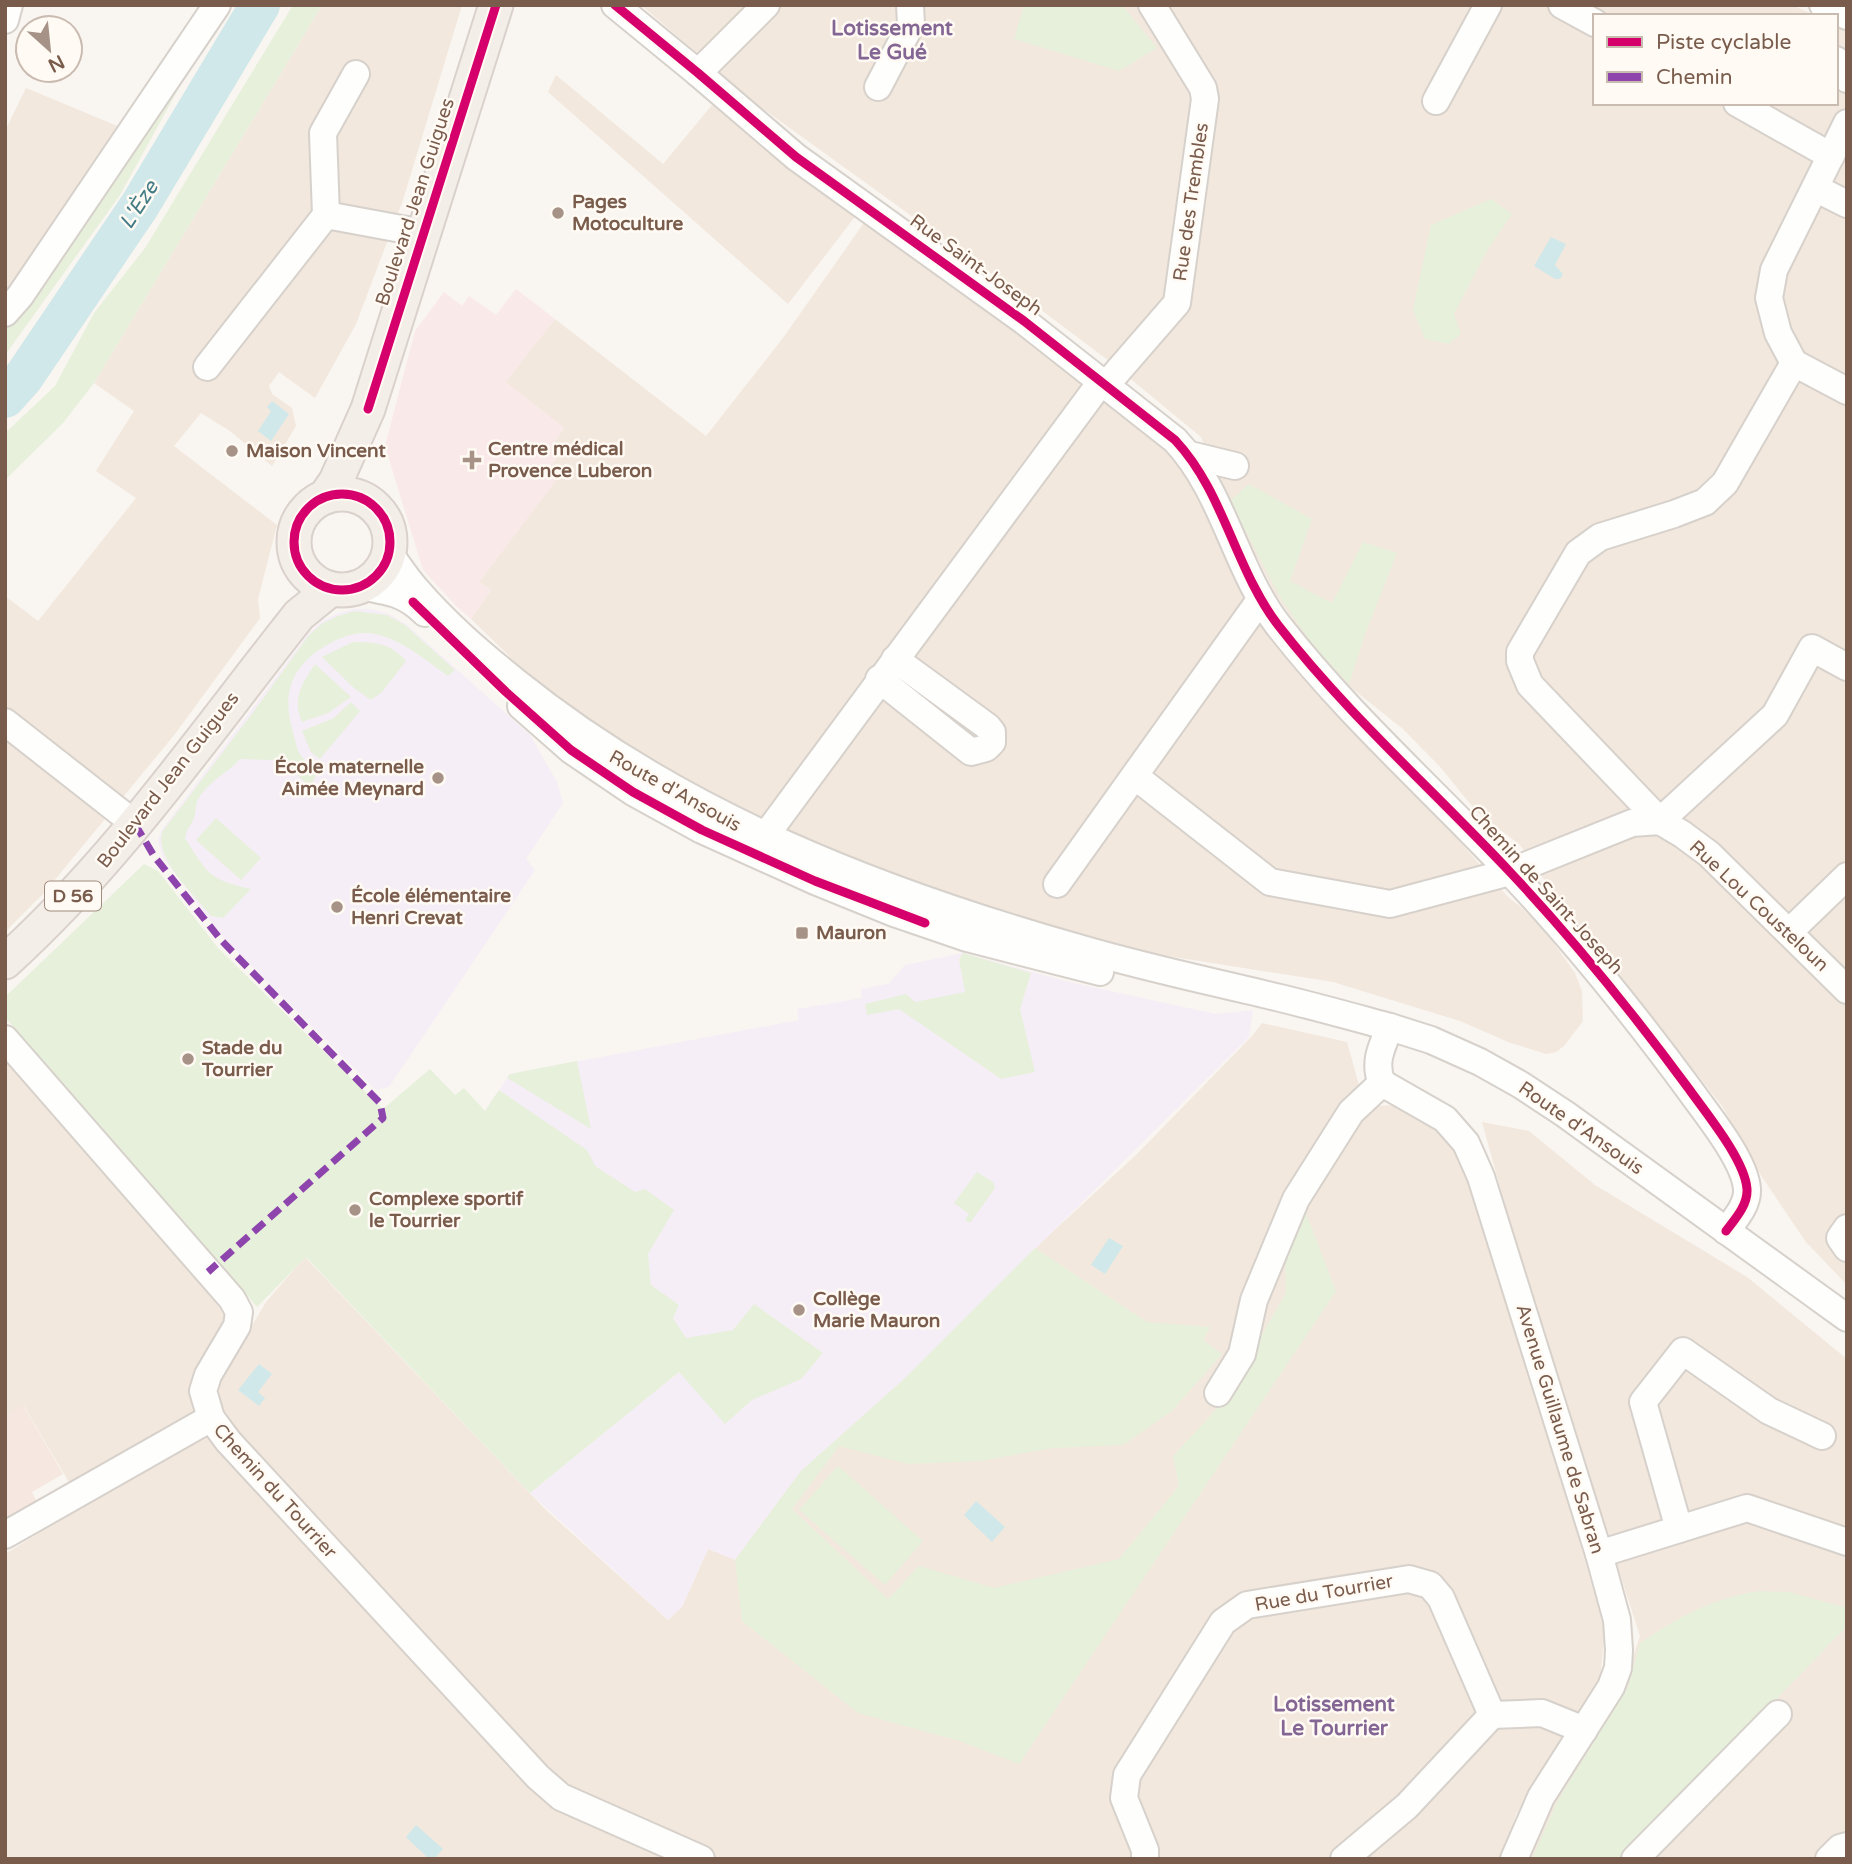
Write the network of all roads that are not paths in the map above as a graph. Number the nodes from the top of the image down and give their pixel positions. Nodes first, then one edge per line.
1 (9, 5) edge
2 (217, 5) edge
3 (496, 5) edge
4 (615, 5) edge
5 (766, 5) edge
6 (910, 5) edge
7 (1152, 5) edge
8 (1488, 5) edge
9 (1562, 5) edge
10 (5, 20) edge
11 (1593, 22) edge
12 (1838, 63) edge
13 (698, 73) junction
14 (356, 74) dead end
15 (1847, 79) edge
16 (878, 88) dead end
17 (1436, 101) dead end
18 (1741, 105) edge
19 (1847, 123) edge
20 (1831, 156) junction
21 (1815, 188) junction
22 (1847, 204) edge
23 (326, 215) junction
24 (424, 233) junction
25 (5, 313) edge
26 (1794, 363) junction
27 (207, 367) dead end
28 (1103, 384) junction
29 (1847, 391) edge
30 (368, 409) junction
31 (1189, 455) junction
32 (1235, 466) dead end
33 (325, 497) junction
34 (374, 506) junction
35 (388, 554) junction
36 (296, 555) junction
37 (346, 587) junction
38 (1260, 600) junction
39 (1847, 667) edge
40 (242, 687) junction
41 (5, 722) edge
42 (1136, 776) junction
43 (1660, 821) junction
44 (135, 824) junction
45 (766, 835) junction
46 (1510, 872) junction
47 (1847, 876) edge
48 (1057, 884) dead end
49 (896, 902) junction
50 (1789, 932) junction
51 (5, 962) edge
52 (1847, 990) edge
53 (1390, 1027) junction
54 (5, 1039) edge
55 (1382, 1083) junction
56 (1847, 1228) edge
57 (1726, 1231) junction
58 (1847, 1248) edge
59 (1847, 1318) edge
60 (1218, 1393) dead end
61 (211, 1418) junction
62 (1822, 1436) dead end
63 (1679, 1529) junction
64 (5, 1535) edge
65 (1847, 1542) edge
66 (1599, 1554) junction
67 (1778, 1714) dead end
68 (1492, 1716) junction
69 (1584, 1730) junction
70 (1847, 1846) edge
71 (701, 1859) edge
72 (1145, 1859) edge
73 (1344, 1859) edge
74 (1514, 1859) edge
75 (1635, 1859) edge
76 (1829, 1859) edge

1 - 10 street
2 - 25 street
3 - 24 main road, Boulevard Jean Guigues
4 - 13 street, Rue Saint-Joseph
5 - 13 street
6 - 16 street
7 - 28 street, Rue des Trembles
8 - 17 street
9 - 11 street
12 - 15 street
13 - 28 street, Rue Saint-Joseph
14 - 23 street
18 - 20 street
19 - 20 street
20 - 21 street
21 - 22 street
21 - 26 street
23 - 24 street
23 - 27 street
24 - 30 main road, Boulevard Jean Guigues
26 - 29 street
26 - 43 street, Rue Lou Cousteloun
28 - 31 street, Rue Saint-Joseph
28 - 45 street, Rue des Trembles
30 - 33 main road, Boulevard Jean Guigues
30 - 34 main road, Boulevard Jean Guigues
31 - 32 street
31 - 38 street, Rue Saint-Joseph
33 - 34 main road
33 - 36 main road
34 - 35 main road
35 - 37 main road
35 - 45 street, Route d'Ansouis
36 - 37 main road
36 - 40 main road, Boulevard Jean Guigues / D 56
37 - 40 main road, Boulevard Jean Guigues / D 56
37 - 49 street, Route d'Ansouis
38 - 42 street
38 - 46 street, Chemin de Saint-Joseph
39 - 43 street
40 - 44 main road, Boulevard Jean Guigues / D 56
41 - 44 street
42 - 46 street
42 - 48 street
43 - 46 street
43 - 50 street, Rue Lou Cousteloun
44 - 51 main road, Boulevard Jean Guigues / D 56
45 - 49 street, Route d'Ansouis
46 - 57 street, Chemin de Saint-Joseph
47 - 50 street
49 - 53 street, Route d'Ansouis
50 - 52 street, Rue Lou Cousteloun
53 - 55 street
53 - 57 street, Route d'Ansouis
54 - 61 street, Chemin du Tourrier
55 - 60 street
55 - 66 street, Avenue Guillaume de Sabran
56 - 58 street
57 - 59 street, Route d'Ansouis
61 - 64 street
61 - 71 street, Chemin du Tourrier
62 - 63 street
63 - 65 street
63 - 66 street
66 - 69 street, Avenue Guillaume de Sabran
67 - 75 street
68 - 69 street
68 - 72 street, Rue du Tourrier
68 - 73 street
69 - 74 street, Avenue Guillaume de Sabran
70 - 76 street

